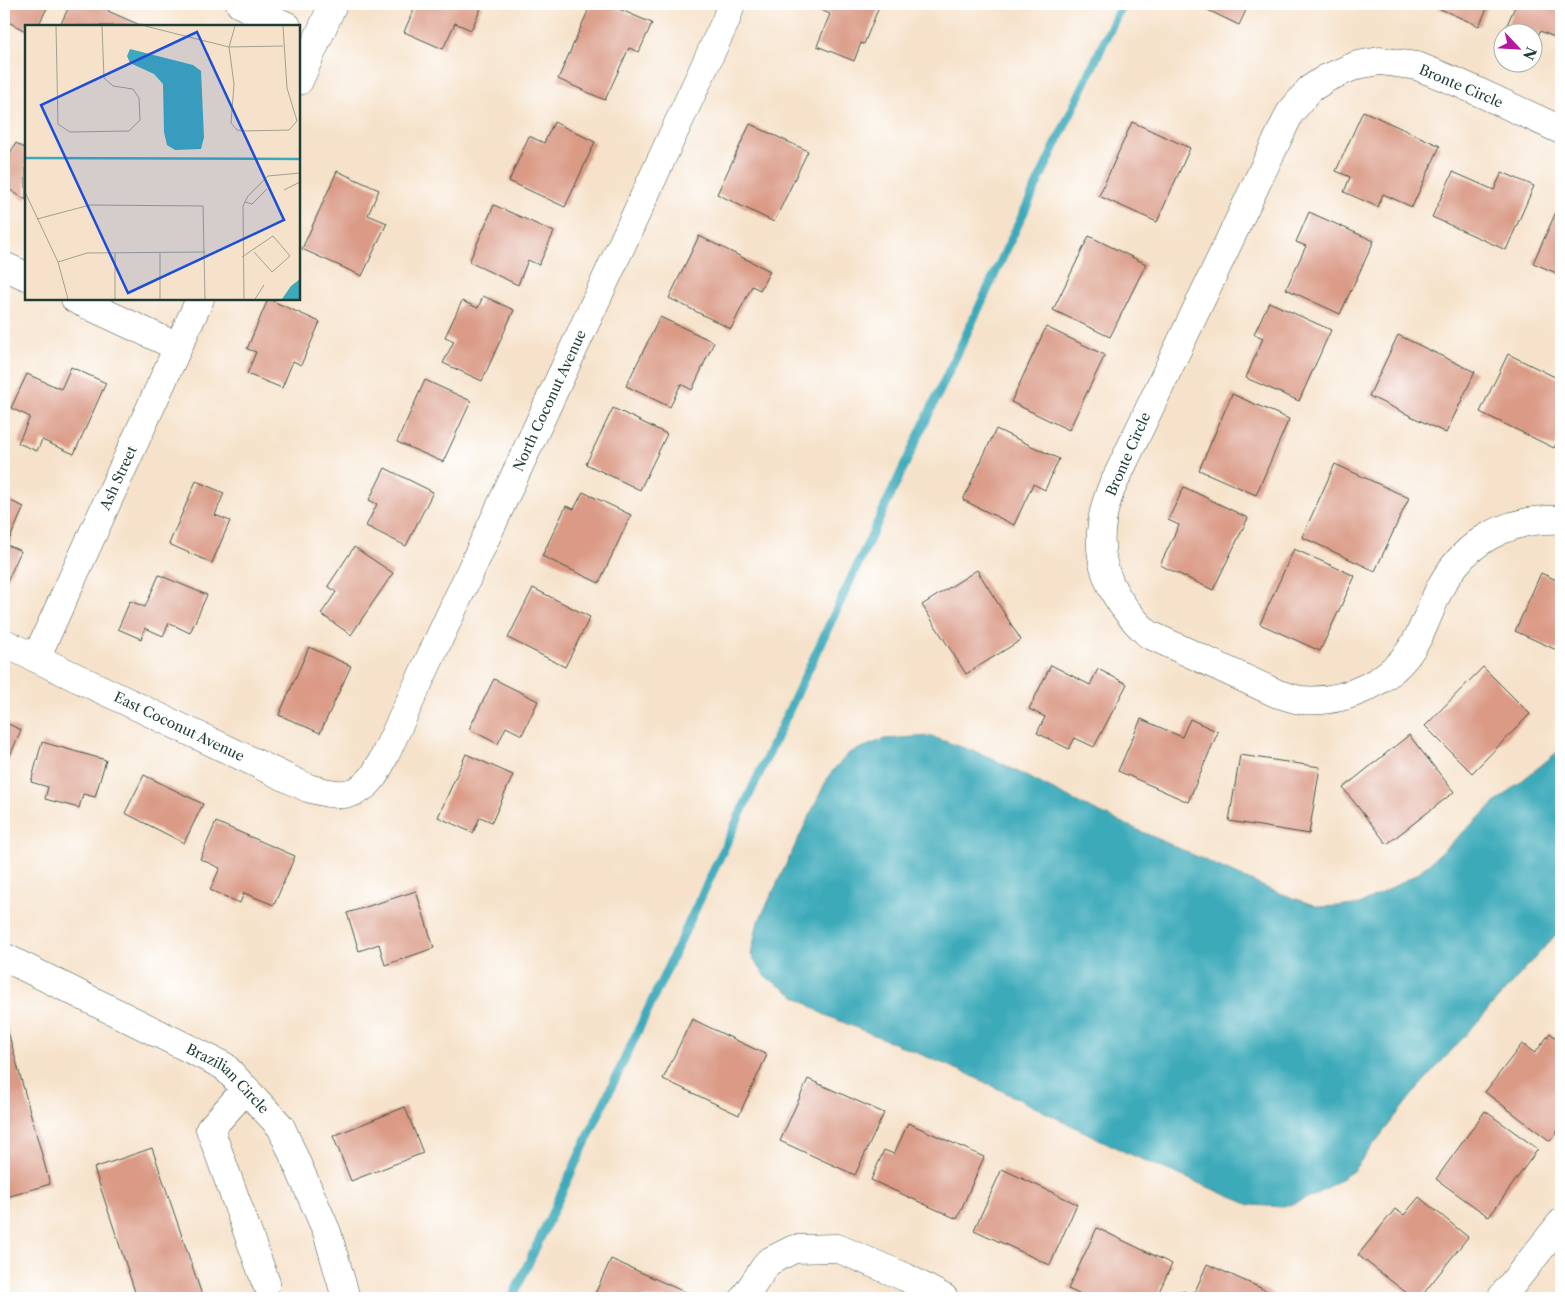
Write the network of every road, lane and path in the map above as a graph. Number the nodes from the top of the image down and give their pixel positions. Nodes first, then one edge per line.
1 (240, 4) edge
2 (333, 4) edge
3 (732, 4) edge
4 (286, 25) edge
5 (308, 36) edge
6 (300, 76) edge
7 (1561, 130) edge
8 (4, 266) edge
9 (25, 276) edge
10 (77, 300) edge
11 (200, 300) edge
12 (178, 347) junction
13 (1561, 520) edge
14 (4, 643) edge
15 (36, 658) junction
16 (358, 790) joint
17 (4, 957) edge
18 (246, 1089) junction
19 (1561, 1223) edge
20 (266, 1283) dead end
21 (346, 1298) edge
22 (744, 1298) edge
23 (944, 1298) edge
24 (1501, 1298) edge

1 - 4 street
2 - 5 street
3 - 16 street, North Coconut Avenue
5 - 6 street
7 - 13 street, Bronte Circle
8 - 9 street
10 - 12 street
11 - 12 street, Ash Street
12 - 15 street, Ash Street
14 - 15 street, East Coconut Avenue
15 - 16 street, East Coconut Avenue
17 - 18 street, Brazilian Circle
18 - 20 street
18 - 21 street, Brazilian Circle
19 - 24 street
22 - 23 street

